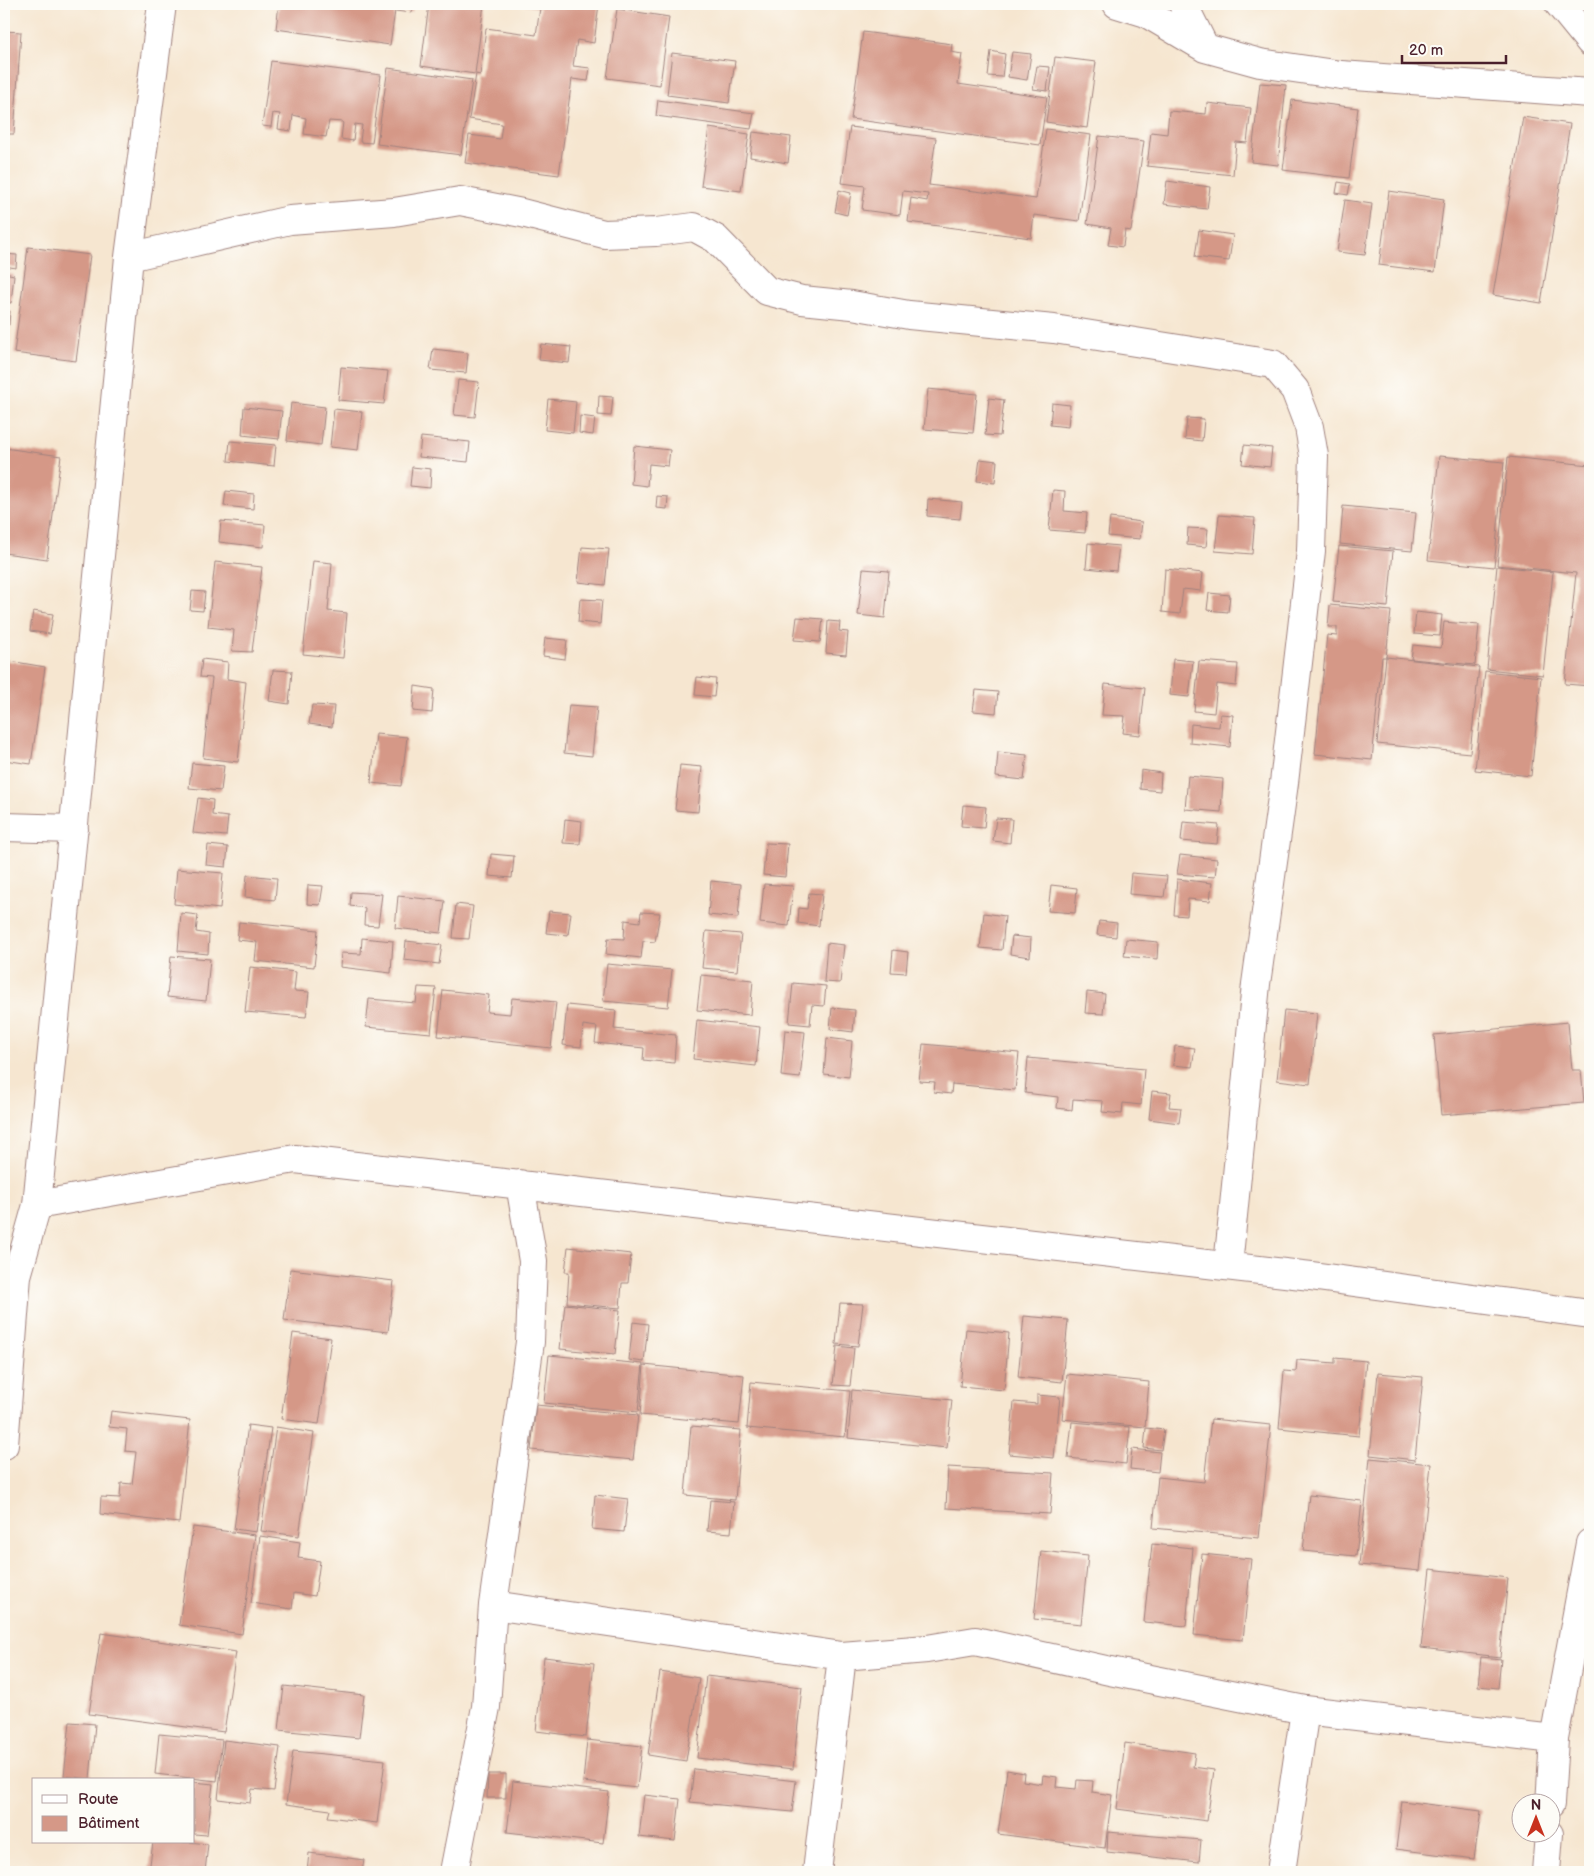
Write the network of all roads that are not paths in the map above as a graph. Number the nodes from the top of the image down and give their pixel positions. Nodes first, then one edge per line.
1 (162, 4) edge
2 (1117, 4) edge
3 (1183, 4) edge
4 (1558, 4) edge
5 (1590, 42) edge
6 (1204, 48) junction
7 (1590, 93) edge
8 (129, 257) junction
9 (4, 827) edge
10 (74, 829) junction
11 (520, 1184) junction
12 (37, 1205) junction
13 (1228, 1266) junction
14 (1590, 1314) edge
15 (4, 1445) edge
16 (1590, 1543) edge
17 (493, 1605) junction
18 (842, 1656) junction
19 (1305, 1710) junction
20 (1554, 1739) junction
21 (1551, 1794) edge
22 (1547, 1844) edge
23 (454, 1872) edge
24 (817, 1872) edge
25 (1281, 1872) edge
26 (1546, 1872) edge

1 - 8 street
2 - 6 street
3 - 6 street
4 - 5 street
6 - 7 street
8 - 10 street
8 - 13 street
9 - 10 street
10 - 12 street
11 - 12 street
11 - 13 street
11 - 17 street
12 - 15 street
13 - 14 street
16 - 20 street
17 - 18 street
17 - 23 street
18 - 19 street
18 - 24 street
19 - 20 street
19 - 25 street
20 - 21 street
22 - 26 street

